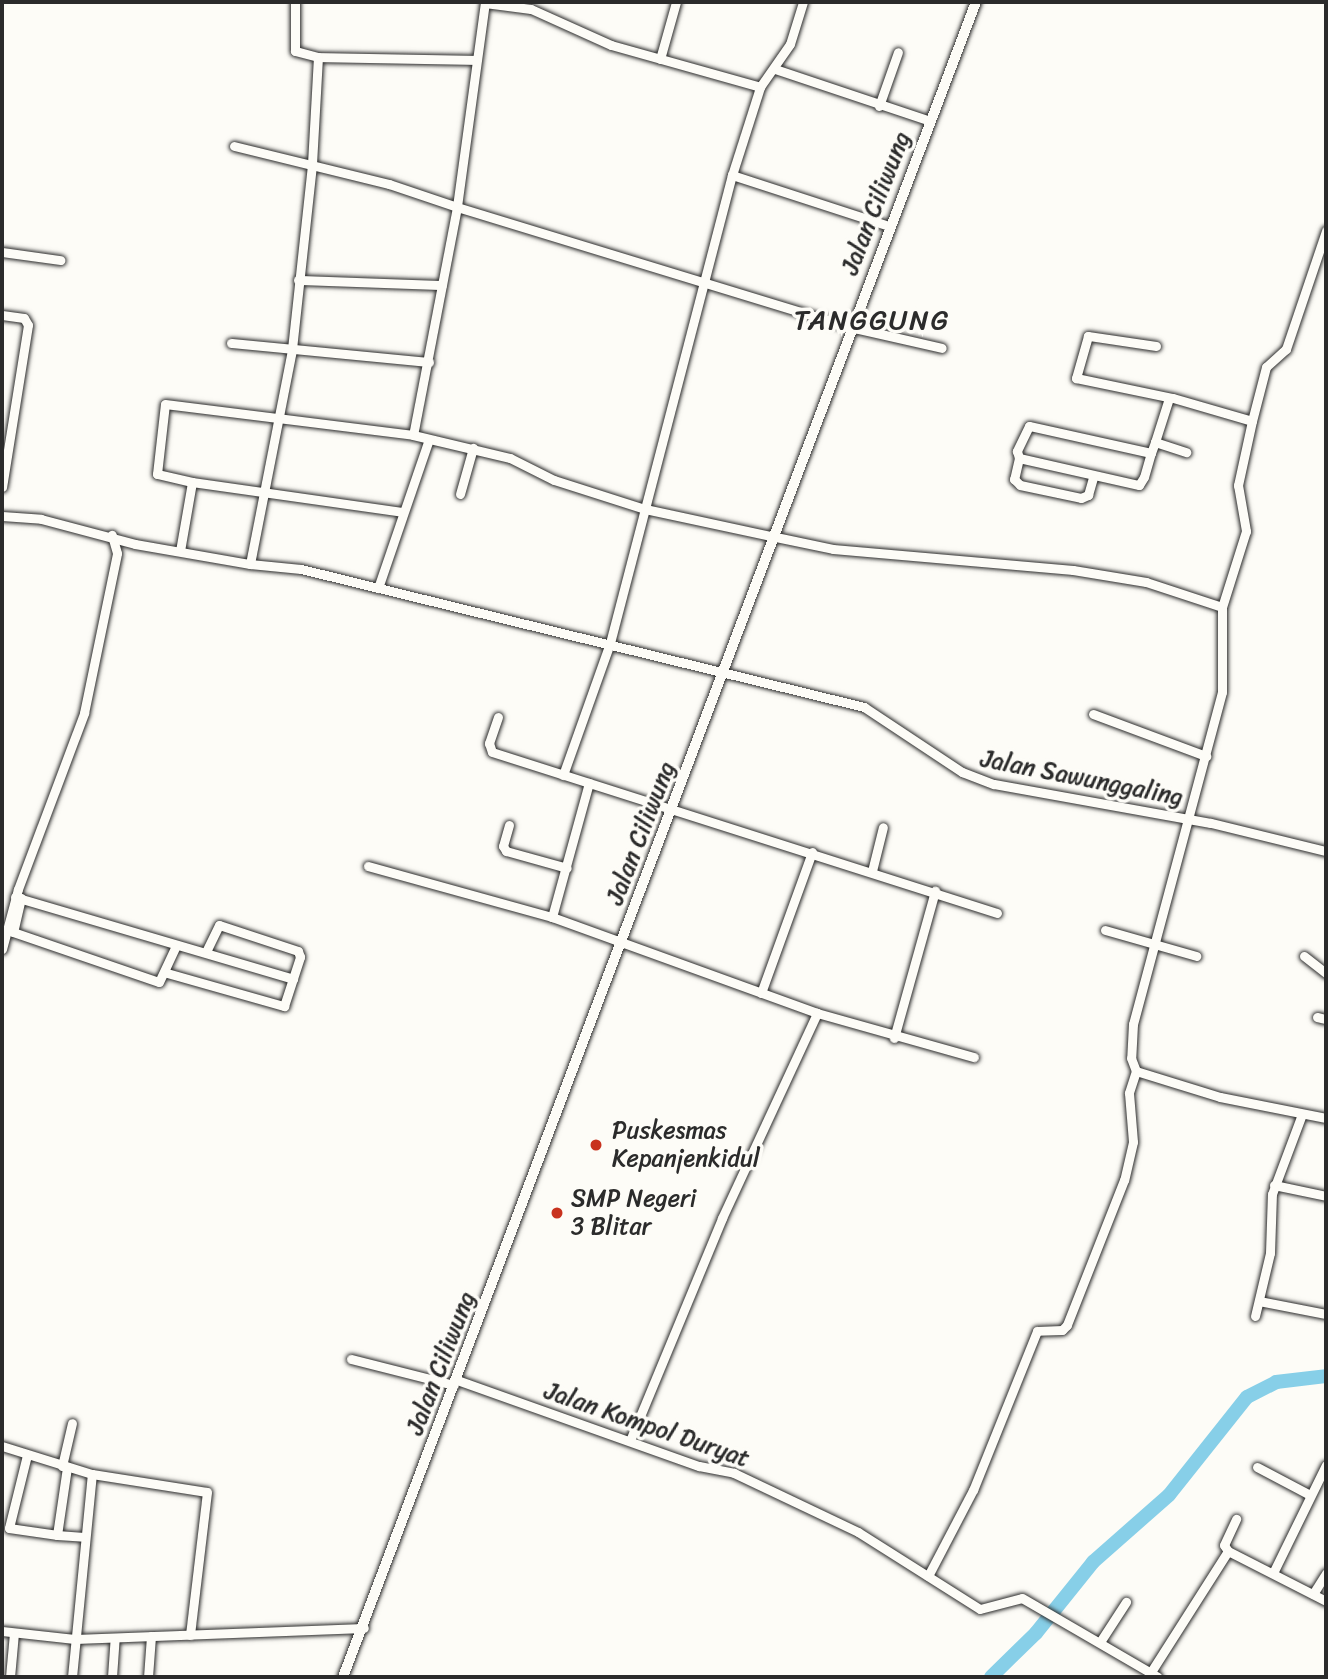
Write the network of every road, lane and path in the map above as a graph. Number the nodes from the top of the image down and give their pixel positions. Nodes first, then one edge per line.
1 (295, 2) edge
2 (485, 2) edge
3 (677, 2) edge
4 (803, 2) edge
5 (976, 2) edge
6 (898, 52) dead end
7 (318, 57) junction
8 (475, 60) junction
9 (660, 60) junction
10 (775, 69) junction
11 (760, 87) junction
12 (879, 106) junction
13 (930, 121) junction
14 (234, 146) dead end
15 (312, 164) junction
16 (732, 175) junction
17 (457, 207) junction
18 (889, 226) junction
19 (1326, 231) edge
20 (2, 252) edge
21 (60, 260) dead end
22 (298, 280) junction
23 (707, 281) junction
24 (442, 285) junction
25 (2, 315) edge
26 (849, 327) junction
27 (231, 343) dead end
28 (1156, 346) dead end
29 (943, 348) dead end
30 (292, 349) junction
31 (429, 362) junction
32 (1169, 398) junction
33 (281, 418) junction
34 (1252, 421) junction
35 (413, 435) junction
36 (429, 439) junction
37 (1155, 442) junction
38 (4, 444) edge
39 (473, 448) junction
40 (1186, 452) dead end
41 (1151, 453) junction
42 (1019, 458) junction
43 (1093, 477) junction
44 (192, 482) junction
45 (2, 487) edge
46 (267, 491) junction
47 (460, 494) dead end
48 (645, 509) junction
49 (402, 512) junction
50 (2, 516) edge
51 (112, 535) junction
52 (771, 536) junction
53 (135, 544) junction
54 (180, 551) junction
55 (117, 553) junction
56 (250, 564) junction
57 (378, 588) junction
58 (1222, 607) junction
59 (610, 643) junction
60 (726, 673) junction
61 (1093, 714) dead end
62 (498, 717) dead end
63 (1206, 756) junction
64 (563, 775) junction
65 (589, 783) junction
66 (672, 810) junction
67 (1186, 819) junction
68 (509, 825) dead end
69 (883, 828) dead end
70 (1326, 851) edge
71 (812, 852) junction
72 (368, 866) dead end
73 (567, 868) junction
74 (872, 871) junction
75 (935, 891) junction
76 (18, 898) junction
77 (997, 913) dead end
78 (552, 917) junction
79 (1105, 930) dead end
80 (623, 942) junction
81 (1152, 945) junction
82 (179, 948) junction
83 (2, 949) edge
84 (206, 952) junction
85 (1196, 956) dead end
86 (1304, 956) dead end
87 (1326, 973) edge
88 (170, 975) junction
89 (293, 979) junction
90 (761, 993) junction
91 (817, 1013) junction
92 (894, 1038) junction
93 (974, 1057) dead end
94 (1136, 1071) junction
95 (1302, 1114) junction
96 (1326, 1117) edge
97 (1274, 1185) junction
98 (1326, 1196) edge
99 (1259, 1301) junction
100 (1326, 1314) edge
101 (1255, 1316) dead end
102 (351, 1359) dead end
103 (455, 1383) junction
104 (72, 1423) dead end
105 (631, 1438) junction
106 (2, 1446) edge
107 (26, 1455) junction
108 (1326, 1465) edge
109 (64, 1466) junction
110 (1257, 1467) dead end
111 (92, 1474) junction
112 (1310, 1494) junction
113 (1236, 1519) dead end
114 (6, 1528) edge
115 (57, 1535) junction
116 (83, 1536) junction
117 (1228, 1551) junction
118 (1273, 1573) junction
119 (1326, 1573) edge
120 (928, 1576) junction
121 (1313, 1594) junction
122 (1326, 1601) edge
123 (1126, 1602) dead end
124 (364, 1628) junction
125 (2, 1631) edge
126 (14, 1633) junction
127 (190, 1635) junction
128 (150, 1636) junction
129 (115, 1638) junction
130 (75, 1639) junction
131 (1100, 1642) junction
132 (1152, 1676) edge
133 (10, 1677) edge
134 (72, 1677) edge
135 (111, 1677) edge
136 (148, 1677) edge
137 (343, 1677) edge

1 - 7 street
2 - 8 street
2 - 9 street
3 - 9 street
4 - 10 street
5 - 13 main road, Jalan Ciliwung
6 - 12 street
7 - 8 street
7 - 15 street
8 - 17 street
9 - 11 street
10 - 11 street
10 - 12 street
11 - 16 street
12 - 13 street
13 - 18 main road, Jalan Ciliwung
14 - 15 street
15 - 17 street
15 - 22 street
16 - 18 street
16 - 23 street
17 - 23 street
17 - 24 street
18 - 26 main road, Jalan Ciliwung
19 - 34 street
20 - 21 street
22 - 24 street
22 - 30 street
23 - 26 street
23 - 48 street
24 - 31 street
25 - 38 street
26 - 29 street
26 - 52 main road, Jalan Ciliwung
27 - 30 street
28 - 32 street
30 - 31 street
30 - 33 street
31 - 35 street
32 - 34 street
32 - 37 street
33 - 35 street
33 - 44 street
33 - 46 street
34 - 58 street
35 - 36 street
36 - 39 street
36 - 49 street
37 - 40 street
37 - 41 street
38 - 45 street
39 - 47 street
39 - 48 street
41 - 42 street
41 - 43 street
42 - 43 street
42 - 43 street
44 - 46 street
44 - 54 street
46 - 49 street
46 - 56 street
48 - 52 street
48 - 59 street
49 - 57 street
50 - 51 street, Jalan Sawunggaling
51 - 53 street, Jalan Sawunggaling
51 - 55 street
52 - 58 street
52 - 60 main road, Jalan Ciliwung
53 - 54 street, Jalan Sawunggaling
53 - 55 street
54 - 56 street, Jalan Sawunggaling
55 - 76 street
56 - 57 street, Jalan Sawunggaling
57 - 59 street, Jalan Sawunggaling
58 - 63 street
59 - 60 street, Jalan Sawunggaling
59 - 64 street
60 - 66 main road, Jalan Ciliwung
60 - 67 street, Jalan Sawunggaling
61 - 63 street
62 - 64 street
63 - 67 street
64 - 65 street
65 - 66 street
65 - 73 street
66 - 71 street
66 - 80 main road, Jalan Ciliwung
67 - 70 street, Jalan Sawunggaling
67 - 81 street
68 - 73 street
69 - 74 street
71 - 74 street
71 - 90 street
72 - 78 street
73 - 78 street
74 - 75 street
75 - 77 street
75 - 92 street
76 - 82 street
76 - 83 street
76 - 88 street
78 - 80 street
79 - 81 street
80 - 90 street
80 - 103 main road, Jalan Ciliwung
81 - 85 street
81 - 94 street
82 - 84 street
82 - 88 street
84 - 89 street
84 - 89 street
86 - 87 street
88 - 89 street
90 - 91 street
91 - 92 street
91 - 105 street
92 - 93 street
94 - 95 street
94 - 120 street
95 - 96 street
95 - 97 street
97 - 98 street
97 - 99 street
99 - 100 street
99 - 101 street
102 - 103 street, Jalan Kompol Duryat
103 - 105 street, Jalan Kompol Duryat
103 - 124 main road, Jalan Ciliwung
104 - 109 street
105 - 120 street, Jalan Kompol Duryat
106 - 107 street
107 - 109 street
107 - 114 street
108 - 112 street
109 - 111 street
109 - 115 street
110 - 112 street
111 - 116 street
111 - 127 street
112 - 118 street
113 - 117 street
114 - 115 street
115 - 116 street
116 - 130 street
117 - 118 street
117 - 132 street
118 - 121 street
119 - 121 street
120 - 131 street, Jalan Kompol Duryat
121 - 122 street
123 - 131 street
124 - 127 street
124 - 137 main road, Jalan Ciliwung
125 - 126 street
126 - 130 street
126 - 133 street
127 - 128 street
128 - 129 street
128 - 136 street
129 - 130 street
129 - 135 street
130 - 134 street
131 - 132 street, Jalan Kompol Duryat

